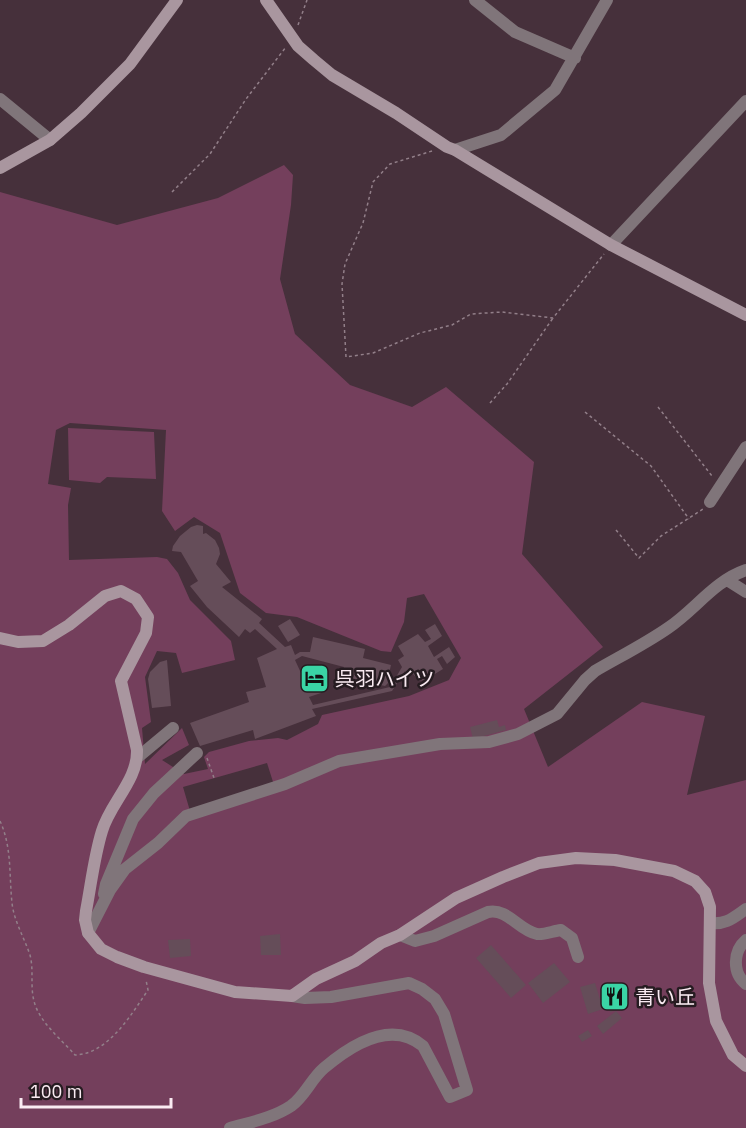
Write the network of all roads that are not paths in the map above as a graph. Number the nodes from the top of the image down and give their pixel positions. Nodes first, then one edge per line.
1 (177, 0) edge
2 (266, 0) edge
3 (475, 0) edge
4 (607, 0) edge
5 (575, 58) junction
6 (0, 99) edge
7 (746, 101) edge
8 (50, 140) junction
9 (451, 148) junction
10 (0, 168) edge
11 (611, 245) junction
12 (746, 315) edge
13 (746, 447) edge
14 (710, 502) road end
15 (746, 570) edge
16 (727, 580) junction
17 (746, 592) edge
18 (0, 638) edge
19 (173, 728) dead end
20 (201, 752) road end
21 (137, 758) junction
22 (102, 907) junction
23 (746, 909) edge
24 (710, 923) junction
25 (88, 933) junction
26 (400, 935) junction
27 (746, 940) edge
28 (578, 957) dead end
29 (746, 984) edge
30 (292, 996) junction
31 (746, 1066) edge
32 (230, 1128) edge

1 - 8 street
2 - 9 street
3 - 5 street
4 - 5 street
5 - 9 street
6 - 8 street
7 - 11 street
8 - 10 street
9 - 11 street
11 - 12 street
13 - 14 street
15 - 16 street
16 - 17 street
16 - 22 street
18 - 21 street
19 - 21 street
20 - 22 street
21 - 25 street
22 - 25 street
23 - 24 street
24 - 26 street
24 - 31 street
25 - 30 street
26 - 28 street
26 - 30 street
27 - 29 street
30 - 32 street

